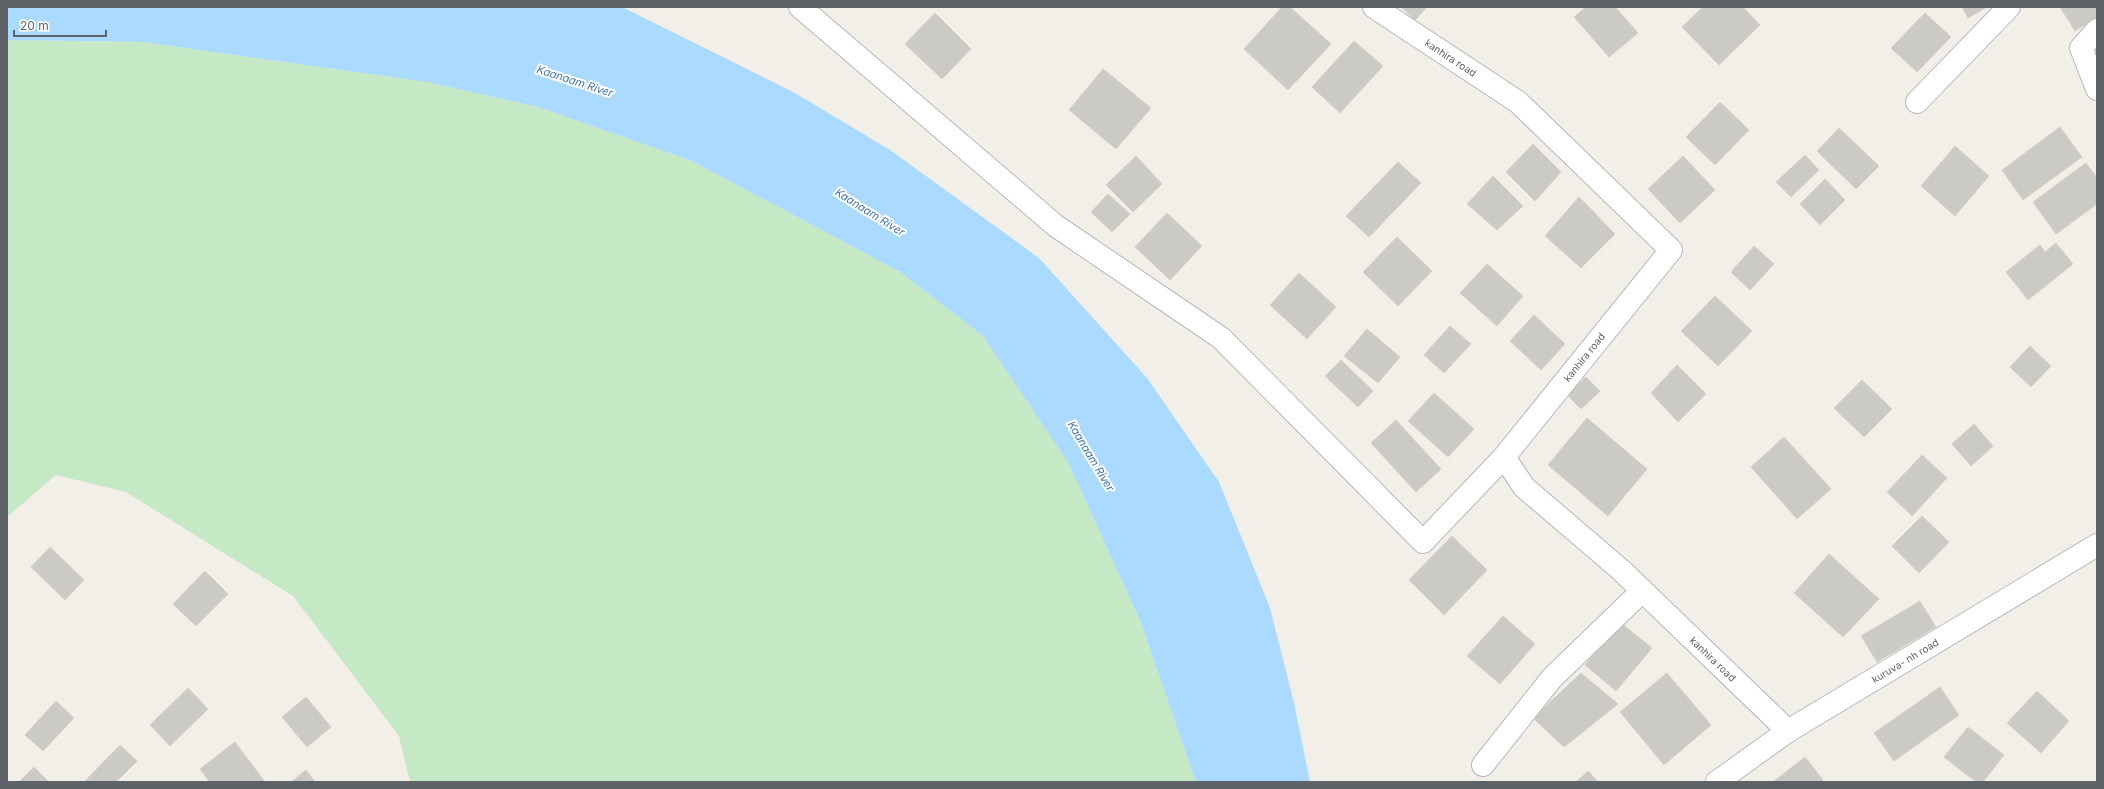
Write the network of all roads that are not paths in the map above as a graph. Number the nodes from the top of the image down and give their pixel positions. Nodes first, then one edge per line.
1 (800, 7) edge
2 (1374, 7) edge
3 (2008, 7) edge
4 (2097, 30) edge
5 (2097, 89) edge
6 (1918, 102) dead end
7 (1504, 457) junction
8 (2097, 545) edge
9 (1642, 591) junction
10 (1788, 731) junction
11 (1483, 765) dead end
12 (1717, 782) edge

1 - 7 street
2 - 7 street, kanhira road
3 - 6 street
4 - 5 street
7 - 9 street, kanhira road
8 - 10 street, kuruva- nh road
9 - 10 street, kanhira road
9 - 11 street
10 - 12 street, kuruva- nh road

